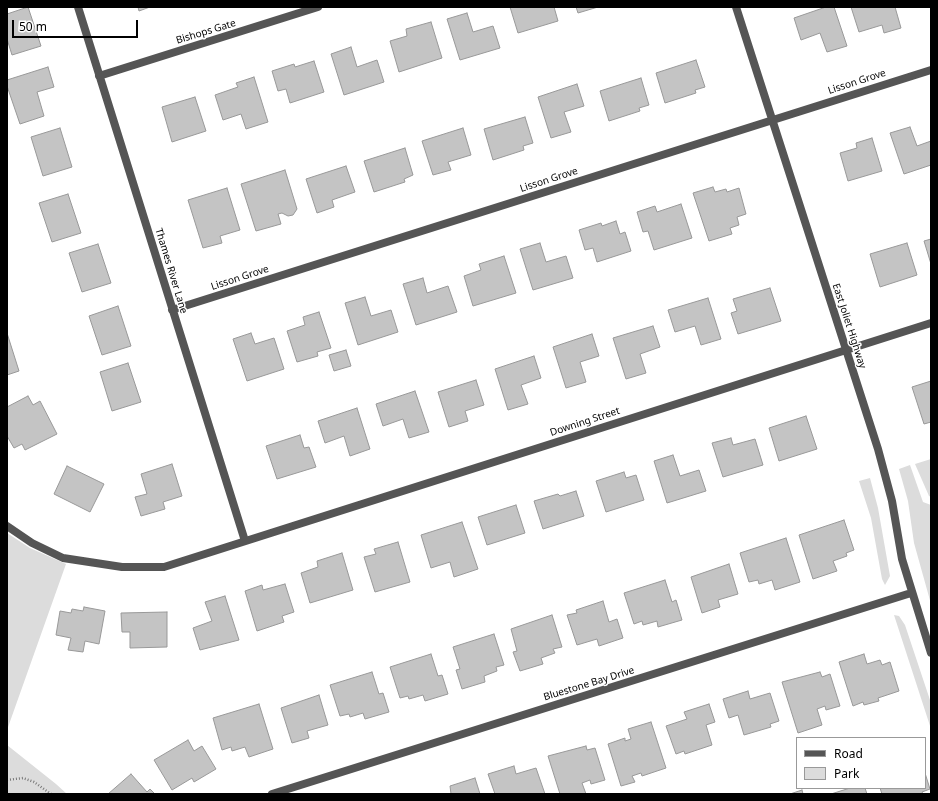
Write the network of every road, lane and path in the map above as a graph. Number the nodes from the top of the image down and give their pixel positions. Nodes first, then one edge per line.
1 (78, 7) edge
2 (318, 7) edge
3 (736, 7) edge
4 (931, 70) edge
5 (99, 76) junction
6 (772, 120) junction
7 (172, 310) junction
8 (931, 323) edge
9 (846, 349) junction
10 (7, 526) edge
11 (245, 541) junction
12 (912, 593) junction
13 (931, 654) edge
14 (7, 780) edge
15 (51, 794) edge
16 (272, 794) edge

1 - 5 street, Thames River Lane
2 - 5 street, Bishops Gate
3 - 6 street, East Joliet Highway
4 - 6 street, Lisson Grove
5 - 7 street, Thames River Lane
6 - 7 street, Lisson Grove
6 - 9 street, East Joliet Highway
7 - 11 street, Thames River Lane
8 - 9 street, Downing Street
9 - 11 street, Downing Street
9 - 12 street, East Joliet Highway
10 - 11 street, Downing Street
12 - 13 street, East Joliet Highway
12 - 16 street, Bluestone Bay Drive
14 - 15 path

